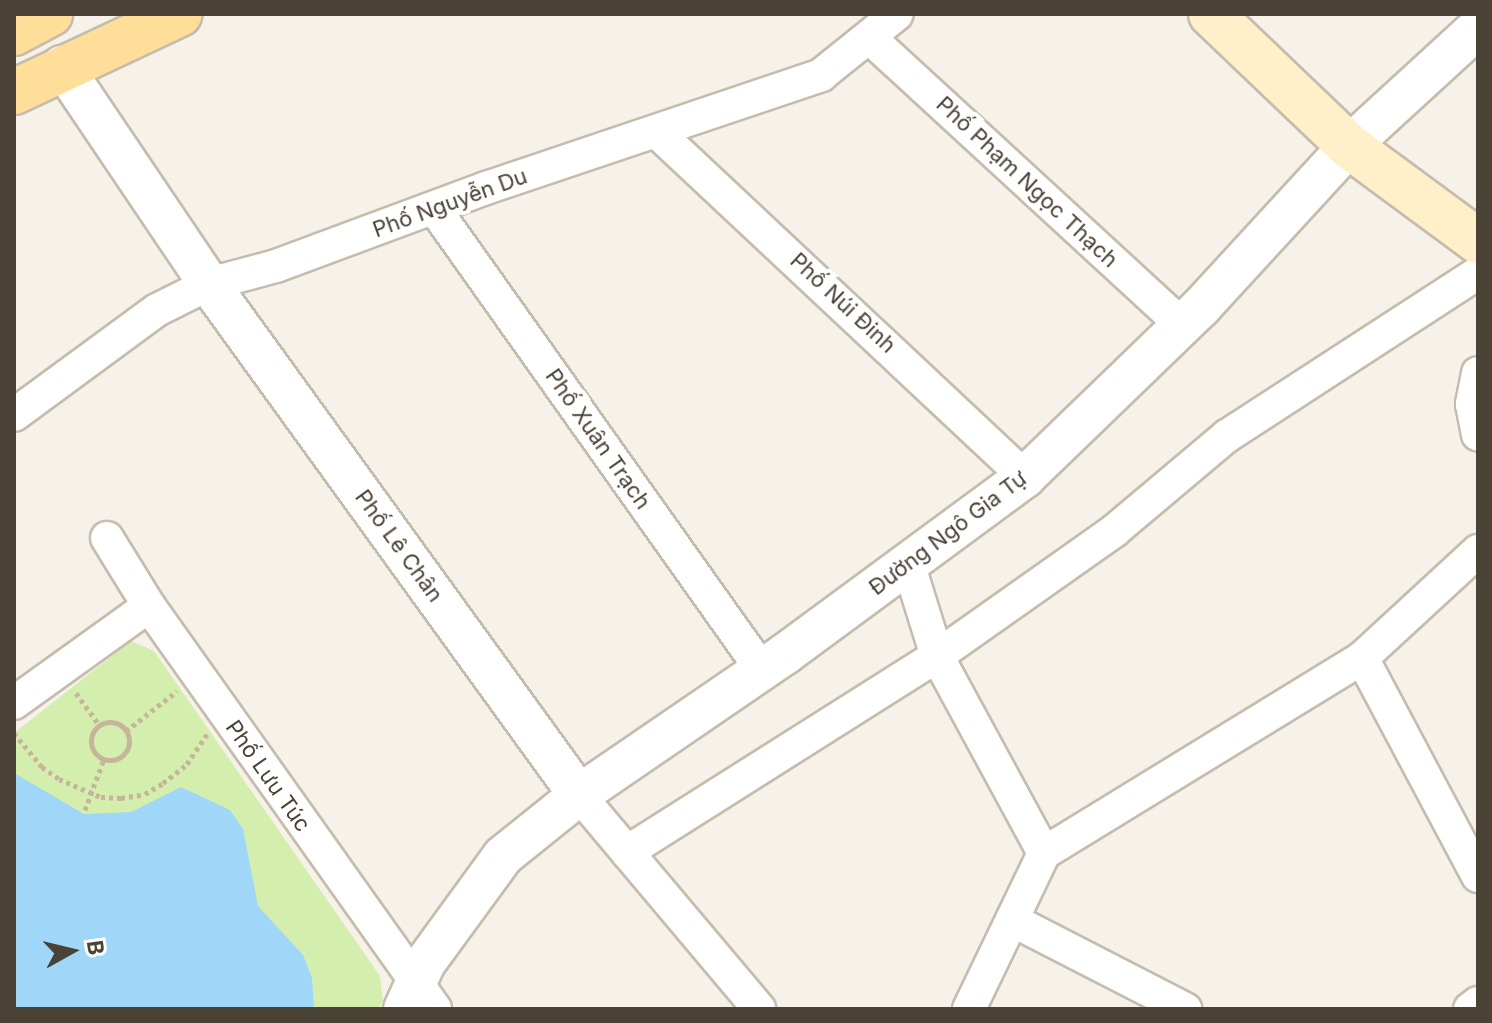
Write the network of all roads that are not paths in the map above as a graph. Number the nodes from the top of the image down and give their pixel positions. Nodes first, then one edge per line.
1 (180, 14) edge
2 (897, 14) edge
3 (1211, 14) edge
4 (1478, 28) edge
5 (871, 39) junction
6 (62, 66) junction
7 (14, 92) edge
8 (657, 132) junction
9 (1349, 146) junction
10 (434, 208) junction
11 (1478, 241) edge
12 (1478, 273) edge
13 (209, 284) junction
14 (1182, 325) junction
15 (1478, 373) edge
16 (14, 415) edge
17 (1478, 434) edge
18 (1025, 477) junction
19 (107, 538) dead end
20 (1478, 551) edge
21 (908, 563) junction
22 (149, 606) junction
23 (937, 656) junction
24 (1362, 658) junction
25 (762, 670) junction
26 (14, 703) edge
27 (579, 795) junction
28 (627, 852) junction
29 (1044, 853) junction
30 (1478, 876) edge
31 (1012, 920) junction
32 (418, 1001) edge
33 (1478, 1003) edge
34 (759, 1009) edge
35 (969, 1009) edge
36 (1185, 1009) edge
37 (1470, 1009) edge

1 - 6 main road
2 - 5 street, Phố Nguyễn Du
3 - 9 main road
4 - 9 street, Đường Ngô Gia Tự
5 - 8 street, Phố Nguyễn Du
5 - 14 street, Phố Phạm Ngọc Thạch
6 - 7 main road
6 - 13 street, Phố Lê Chân
8 - 10 street, Phố Nguyễn Du
8 - 18 street, Phố Núi Đinh
9 - 11 main road
9 - 14 street, Đường Ngô Gia Tự
10 - 13 street, Phố Nguyễn Du
10 - 25 street, Phố Xuân Trạch
12 - 23 street
13 - 16 street, Phố Nguyễn Du
13 - 27 street, Phố Lê Chân
14 - 18 street, Đường Ngô Gia Tự
15 - 17 street
18 - 21 street, Đường Ngô Gia Tự
19 - 22 street, Phố Lưu Túc
20 - 24 street
21 - 23 street
21 - 25 street, Đường Ngô Gia Tự
22 - 26 street
22 - 32 street, Phố Lưu Túc
23 - 28 street
23 - 29 street
24 - 29 street
24 - 30 street
25 - 27 street, Đường Ngô Gia Tự
27 - 28 street, Phố Lê Chân
27 - 32 street, Đường Ngô Gia Tự
28 - 34 street, Phố Lê Chân
29 - 31 street
31 - 35 street
31 - 36 street
33 - 37 street

